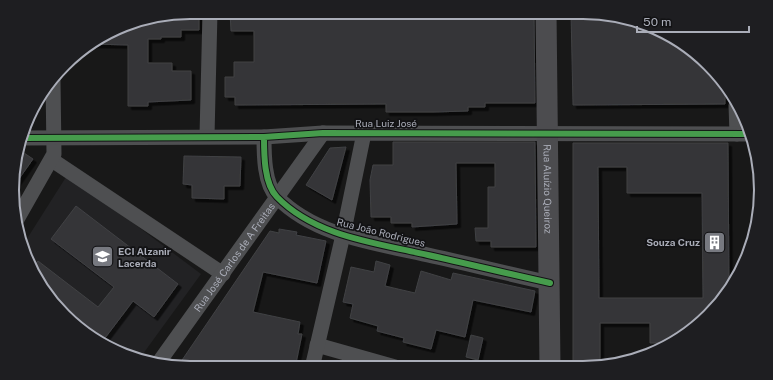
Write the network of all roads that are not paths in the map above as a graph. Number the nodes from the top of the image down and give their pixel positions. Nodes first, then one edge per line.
1 (210, 19) edge
2 (546, 19) edge
3 (53, 88) edge
4 (741, 124) edge
5 (322, 133) junction
6 (364, 133) junction
7 (546, 134) junction
8 (743, 134) edge
9 (207, 136) junction
10 (264, 136) junction
11 (27, 138) edge
12 (53, 138) junction
13 (52, 160) junction
14 (276, 197) junction
15 (20, 214) edge
16 (344, 235) junction
17 (223, 274) junction
18 (550, 283) junction
19 (317, 345) junction
20 (161, 359) edge
21 (314, 361) edge
22 (373, 361) edge
23 (550, 361) edge

1 - 9 street
2 - 7 main road, Rua Aluízio Queiroz
3 - 12 street
4 - 8 street
5 - 6 street, Rua Luiz José
5 - 10 street, Rua Luiz José
5 - 14 street, Rua José Carlos de A Freitas
6 - 7 street, Rua Luiz José
6 - 16 street
7 - 8 street, Rua Luiz José
7 - 18 main road, Rua Aluízio Queiroz
9 - 10 street, Rua Luiz José
9 - 12 street, Rua Luiz José
10 - 14 street, Rua João Rodrigues
11 - 12 street, Rua Luiz José
12 - 13 street
13 - 15 street
13 - 17 street
14 - 16 street, Rua João Rodrigues
14 - 17 street, Rua José Carlos de A Freitas
16 - 18 street, Rua João Rodrigues
16 - 19 street
17 - 20 street, Rua José Carlos de A Freitas
18 - 23 main road, Rua Aluízio Queiroz
19 - 21 street
19 - 22 street

